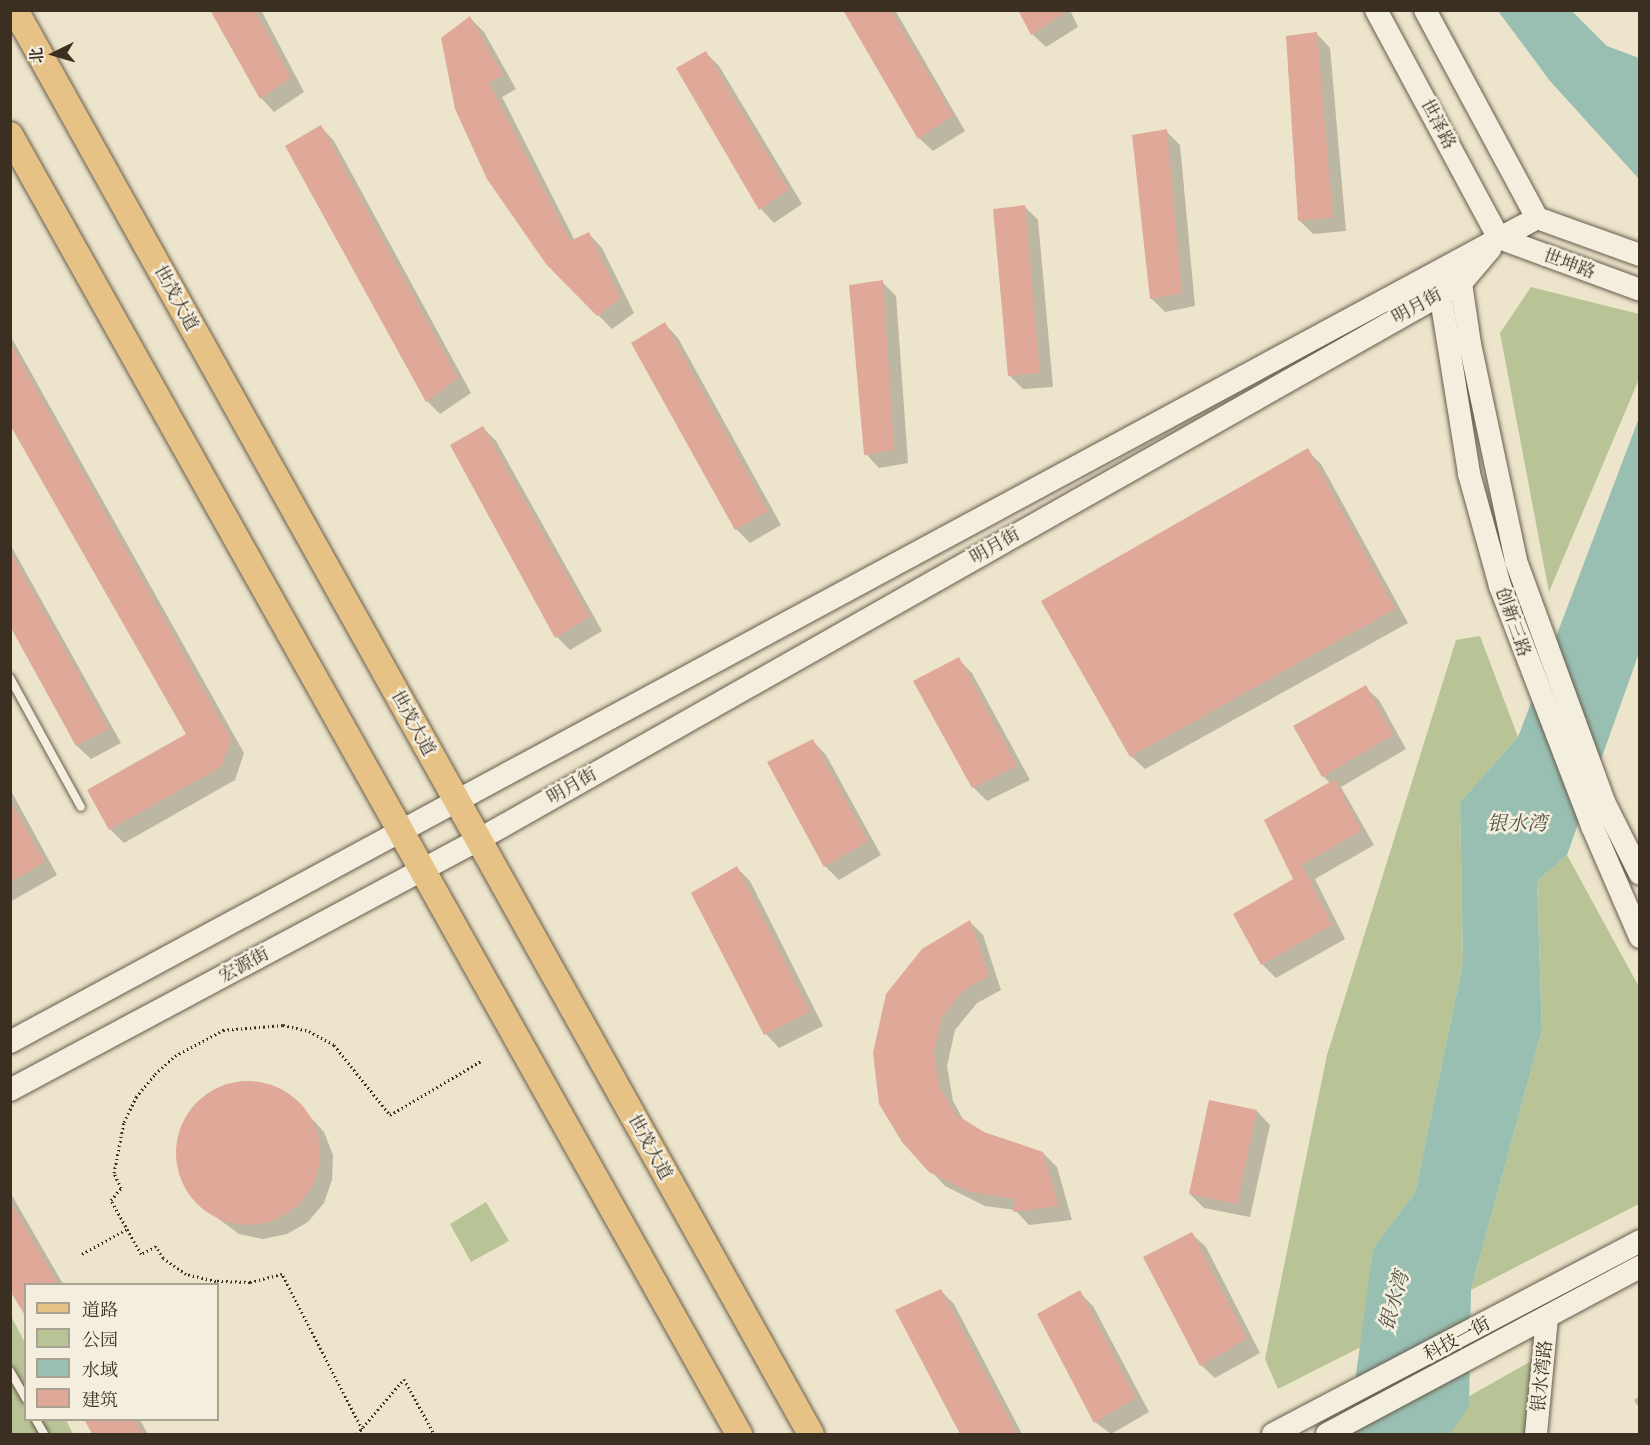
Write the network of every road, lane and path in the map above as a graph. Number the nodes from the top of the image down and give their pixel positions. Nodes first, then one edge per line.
1 (15, 10) edge
2 (1376, 10) edge
3 (1425, 10) edge
4 (10, 135) edge
5 (1537, 218) junction
6 (1499, 238) junction
7 (1640, 255) edge
8 (1461, 283) junction
9 (1640, 290) edge
10 (1440, 292) junction
11 (10, 678) edge
12 (456, 801) junction
13 (81, 807) dead end
14 (401, 832) junction
15 (478, 840) junction
16 (422, 870) junction
17 (1640, 874) edge
18 (1640, 937) edge
19 (10, 1042) edge
20 (480, 1061) dead end
21 (10, 1090) edge
22 (127, 1229) junction
23 (1640, 1241) edge
24 (82, 1254) dead end
25 (1640, 1267) edge
26 (1545, 1319) junction
27 (10, 1371) edge
28 (24, 1396) edge
29 (362, 1428) junction
30 (357, 1434) edge
31 (434, 1434) edge
32 (739, 1434) edge
33 (811, 1434) edge
34 (1275, 1434) edge
35 (1327, 1434) edge
36 (1536, 1434) edge

1 - 12 main road, 世茂大道
2 - 6 street, 世泽路
3 - 5 street
4 - 14 main road
5 - 6 street, 明月街
5 - 7 street, 世坤路
6 - 8 street, 明月街
6 - 9 street, 世坤路
6 - 12 street, 明月街
8 - 10 street, 明月街
8 - 17 street, 创新三路
10 - 15 street, 明月街
10 - 18 street, 创新三路
11 - 13 lane
12 - 14 street
12 - 15 main road, 世茂大道
14 - 16 main road
14 - 19 street
15 - 16 street, 宏源街
15 - 33 main road, 世茂大道
16 - 21 street, 宏源街
16 - 32 main road
20 - 22 path
22 - 24 path
22 - 29 path
23 - 34 street, 科技一街
25 - 26 street, 科技一街
26 - 35 street, 科技一街
26 - 36 street, 银水湾路
27 - 28 lane
29 - 30 path
29 - 31 path

